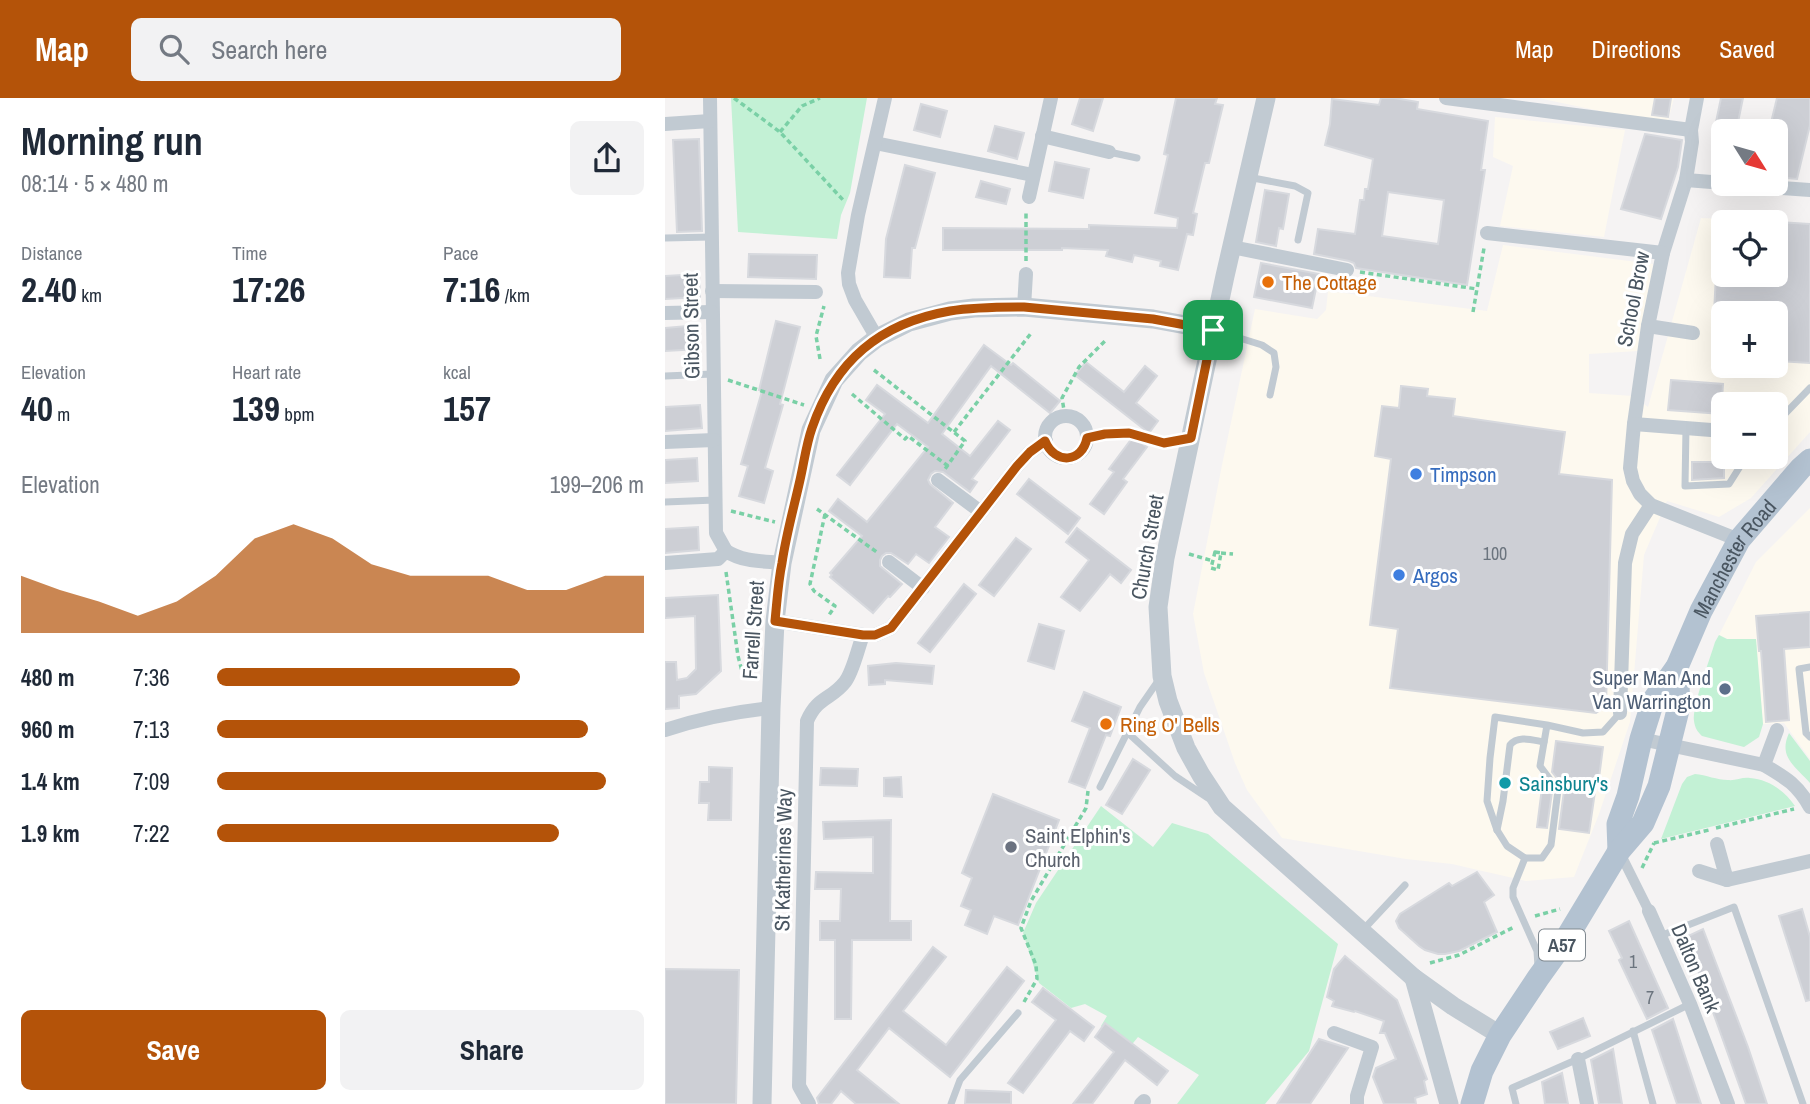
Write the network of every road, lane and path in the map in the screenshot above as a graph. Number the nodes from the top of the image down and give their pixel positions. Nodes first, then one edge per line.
1 (710, 98) edge
2 (734, 98) edge
3 (820, 98) edge
4 (885, 98) edge
5 (1051, 98) edge
6 (1266, 98) edge
7 (1446, 98) edge
8 (1697, 98) edge
9 (1494, 101) edge
10 (710, 121) junction
11 (665, 124) edge
12 (1691, 130) junction
13 (779, 132) junction
14 (1042, 136) junction
15 (874, 143) junction
16 (1109, 152) joint
17 (1137, 158) dead end
18 (1033, 175) junction
19 (1248, 177) junction
20 (1686, 180) junction
21 (1711, 182) edge
22 (1789, 188) edge
23 (1810, 190) edge
24 (1029, 197) joint
25 (857, 215) junction
26 (1487, 233) joint
27 (711, 237) junction
28 (665, 238) edge
29 (1298, 240) dead end
30 (1231, 247) junction
31 (1663, 253) junction
32 (1347, 270) joint
33 (1026, 274) joint
34 (1477, 289) junction
35 (712, 291) junction
36 (821, 295) joint
37 (1024, 307) junction
38 (712, 312) junction
39 (1473, 312) dead end
40 (665, 313) edge
41 (1648, 326) junction
42 (1213, 330) junction
43 (1032, 332) dead end
44 (1693, 333) dead end
45 (877, 338) junction
46 (1106, 340) dead end
47 (820, 359) dead end
48 (874, 370) dead end
49 (713, 374) junction
50 (665, 376) edge
51 (1810, 388) edge
52 (852, 394) dead end
53 (1270, 395) dead end
54 (819, 410) junction
55 (1788, 411) edge
56 (1065, 416) junction
57 (1634, 424) junction
58 (1686, 428) junction
59 (1711, 430) edge
60 (954, 432) junction
61 (1087, 438) junction
62 (1191, 438) junction
63 (714, 440) junction
64 (1045, 441) junction
65 (665, 442) edge
66 (1810, 460) edge
67 (948, 466) junction
68 (1738, 469) edge
69 (938, 480) joint
70 (665, 502) edge
71 (715, 503) junction
72 (1651, 505) junction
73 (817, 509) dead end
74 (981, 512) junction
75 (825, 514) junction
76 (790, 526) junction
77 (1739, 540) junction
78 (726, 551) junction
79 (1221, 553) junction
80 (1189, 554) dead end
81 (1233, 554) dead end
82 (1213, 561) junction
83 (889, 562) joint
84 (665, 563) edge
85 (782, 563) junction
86 (726, 572) dead end
87 (923, 588) junction
88 (829, 616) dead end
89 (775, 621) junction
90 (863, 635) junction
91 (1677, 667) junction
92 (1810, 667) edge
93 (743, 675) dead end
94 (1162, 676) junction
95 (771, 708) junction
96 (1620, 713) joint
97 (1547, 725) junction
98 (665, 730) edge
99 (1777, 730) dead end
100 (1128, 733) junction
101 (1810, 737) edge
102 (1641, 739) junction
103 (1544, 742) junction
104 (1669, 746) junction
105 (1763, 765) junction
106 (1089, 786) dead end
107 (1100, 787) dead end
108 (1222, 807) junction
109 (1805, 807) edge
110 (1497, 830) junction
111 (1654, 843) dead end
112 (1717, 844) dead end
113 (1619, 852) junction
114 (1525, 858) junction
115 (1810, 861) edge
116 (1699, 872) dead end
117 (1727, 880) junction
118 (1405, 885) dead end
119 (1560, 909) dead end
120 (1649, 911) joint
121 (1534, 916) dead end
122 (1514, 927) dead end
123 (1362, 932) junction
124 (1659, 937) junction
125 (1430, 963) dead end
126 (1414, 978) junction
127 (1538, 978) junction
128 (1690, 1004) junction
129 (1018, 1013) joint
130 (1633, 1031) junction
131 (1334, 1033) dead end
132 (1500, 1035) junction
133 (1579, 1059) junction
134 (1446, 1095) edge
135 (762, 1104) edge
136 (809, 1104) edge
137 (951, 1104) edge
138 (1357, 1104) edge
139 (1434, 1104) edge
140 (1472, 1104) edge
141 (1515, 1104) edge
142 (1587, 1104) edge
143 (1653, 1104) edge
144 (1728, 1104) edge
145 (1803, 1104) edge

1 - 10 street, Gibson Street
2 - 13 path
3 - 13 path
4 - 15 street
5 - 14 street
6 - 19 street, Church Street
7 - 9 street
8 - 12 street, School Brow
9 - 12 street
10 - 11 street
10 - 27 street, Gibson Street
12 - 20 street, School Brow
13 - 25 path
14 - 16 street
14 - 18 street
15 - 18 street
15 - 25 street
16 - 17 lane
18 - 24 street
19 - 29 lane
19 - 30 street, Church Street
20 - 21 street
20 - 31 street, School Brow
22 - 23 street
24 - 33 path
25 - 45 street
26 - 31 street
26 - 34 path
27 - 28 lane
27 - 35 street, Gibson Street
30 - 32 street
30 - 42 street, Church Street
31 - 41 street, School Brow
32 - 34 path
33 - 37 street
34 - 39 path
35 - 36 street
35 - 38 street, Gibson Street
36 - 47 path
37 - 42 street, Farrell Street
37 - 45 street, Farrell Street
38 - 40 street
38 - 49 street, Gibson Street
41 - 44 street
41 - 57 street, School Brow
42 - 53 lane
42 - 62 street, Church Street
43 - 60 path
45 - 54 street, Farrell Street
46 - 56 path
48 - 60 path
49 - 50 lane
49 - 54 path
49 - 63 street, Gibson Street
51 - 55 lane
52 - 67 path
54 - 76 street, Farrell Street
56 - 61 street
56 - 64 street
57 - 58 street
57 - 72 street, School Brow
58 - 59 street
58 - 68 lane
60 - 67 path
61 - 62 path
61 - 64 street
62 - 94 street, Church Street
63 - 65 street
63 - 71 street, Gibson Street
64 - 74 street
66 - 77 main road, Manchester Road / A57
67 - 69 path
69 - 74 street
70 - 71 lane
71 - 76 path
71 - 78 street, Gibson Street
72 - 77 street
72 - 96 street
73 - 75 path
74 - 87 street
75 - 83 path
75 - 88 path
76 - 85 street, Farrell Street
77 - 91 main road, Manchester Road / A57
78 - 84 street
78 - 85 street
79 - 81 path
79 - 82 path
79 - 82 path
80 - 82 path
83 - 87 street
85 - 89 street, Farrell Street
86 - 93 path
87 - 90 street
89 - 90 street
89 - 95 street, Farrell Street
90 - 136 street, St Katherines Way
91 - 102 main road, Manchester Road / A57
91 - 104 main road, Manchester Road / A57
92 - 101 lane
94 - 100 lane
94 - 108 street, Church Street
95 - 98 street
95 - 135 street, Farrell Street
96 - 97 lane
97 - 103 lane
97 - 110 lane
99 - 105 street
100 - 107 lane
100 - 108 lane
102 - 104 street
102 - 113 main road, Manchester Road / A57
103 - 110 lane
103 - 114 lane
104 - 105 street
104 - 113 main road, Manchester Road / A57
105 - 109 street
106 - 129 path
108 - 123 street, Church Street
109 - 111 path
110 - 114 lane
112 - 117 street
113 - 120 street, Dalton Bank
113 - 127 main road, Manchester Road / A57
114 - 127 lane
115 - 117 street
116 - 117 street
118 - 123 lane
119 - 121 path
120 - 124 street, Dalton Bank
122 - 125 path
123 - 126 street, Church Street
124 - 128 street, Dalton Bank
124 - 145 lane
126 - 132 street, Church Street
126 - 134 street
127 - 132 main road, Manchester Road / A57
128 - 130 lane
128 - 144 street, Dalton Bank
129 - 137 lane
130 - 133 lane
130 - 143 lane
131 - 138 street
132 - 140 main road, Manchester Road / A57
133 - 141 lane
133 - 142 street
134 - 139 street

